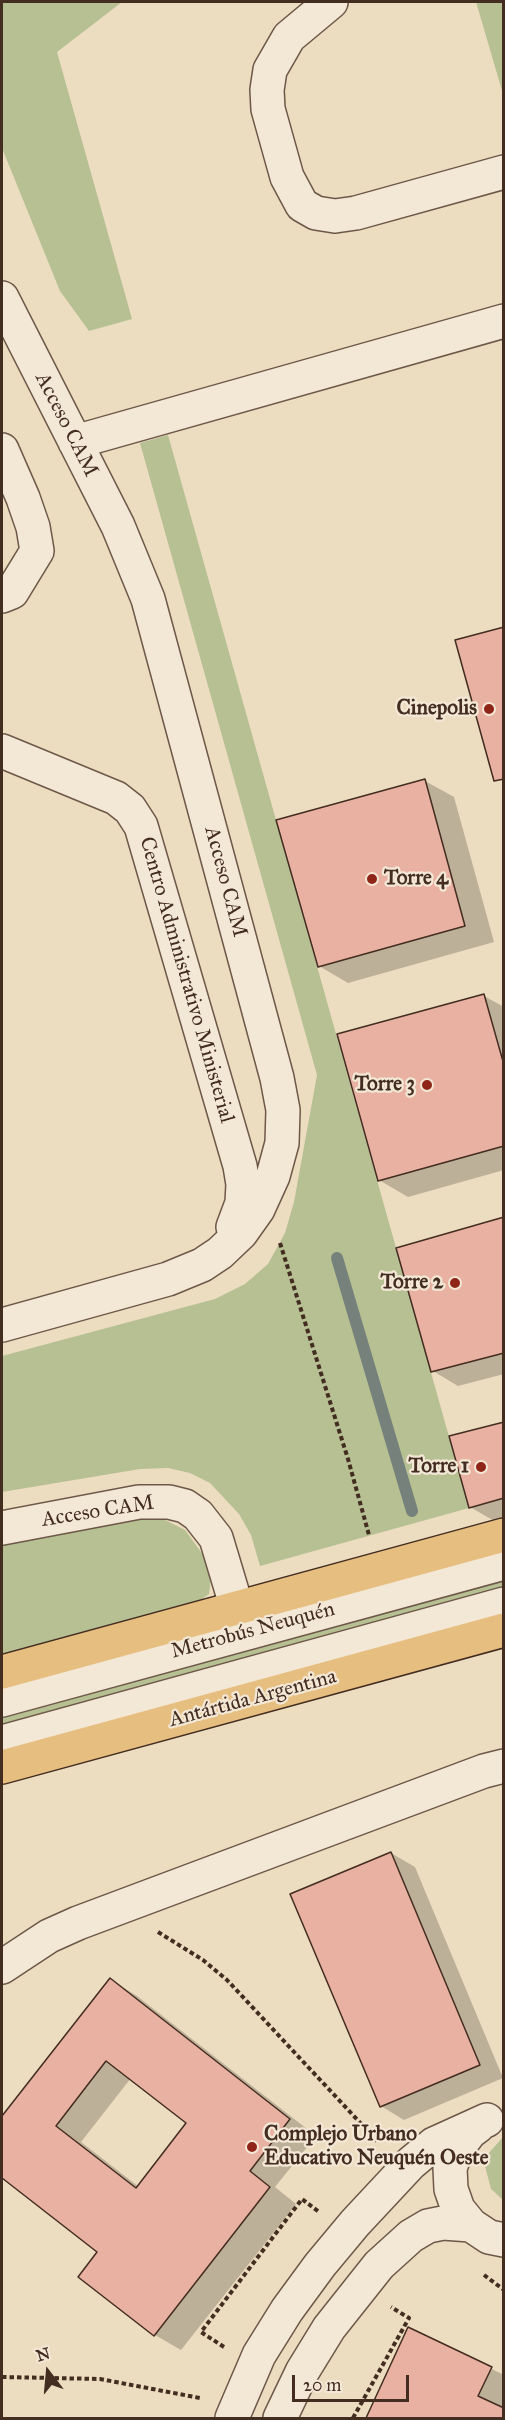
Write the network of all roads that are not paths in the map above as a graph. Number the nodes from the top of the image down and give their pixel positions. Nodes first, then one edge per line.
1 (331, 2) edge
2 (504, 172) edge
3 (2, 298) edge
4 (504, 321) edge
5 (75, 442) junction
6 (2, 450) edge
7 (2, 596) edge
8 (2, 751) edge
9 (220, 1253) junction
10 (2, 1325) edge
11 (2, 1528) edge
12 (504, 1535) edge
13 (504, 1563) edge
14 (504, 1604) edge
15 (237, 1608) junction
16 (504, 1630) edge
17 (2, 1672) edge
18 (2, 1700) edge
19 (2, 1742) edge
20 (504, 1766) edge
21 (2, 1767) edge
22 (2, 1967) edge
23 (495, 2118) edge
24 (471, 2225) junction
25 (504, 2240) edge
26 (220, 2409) edge
27 (280, 2418) edge

1 - 2 street
3 - 5 street, Acceso CAM
4 - 5 street
5 - 9 street, Acceso CAM
6 - 7 street
8 - 9 street, Centro Administrativo Ministerial
9 - 10 street, Acceso CAM
11 - 15 street, Acceso CAM
12 - 15 main road
13 - 18 street, Metrobús Neuquén
14 - 19 street, Metrobús Neuquén
15 - 17 main road
16 - 21 main road, Antártida Argentina
20 - 22 street
23 - 24 street
23 - 26 street
24 - 25 street
24 - 27 street

